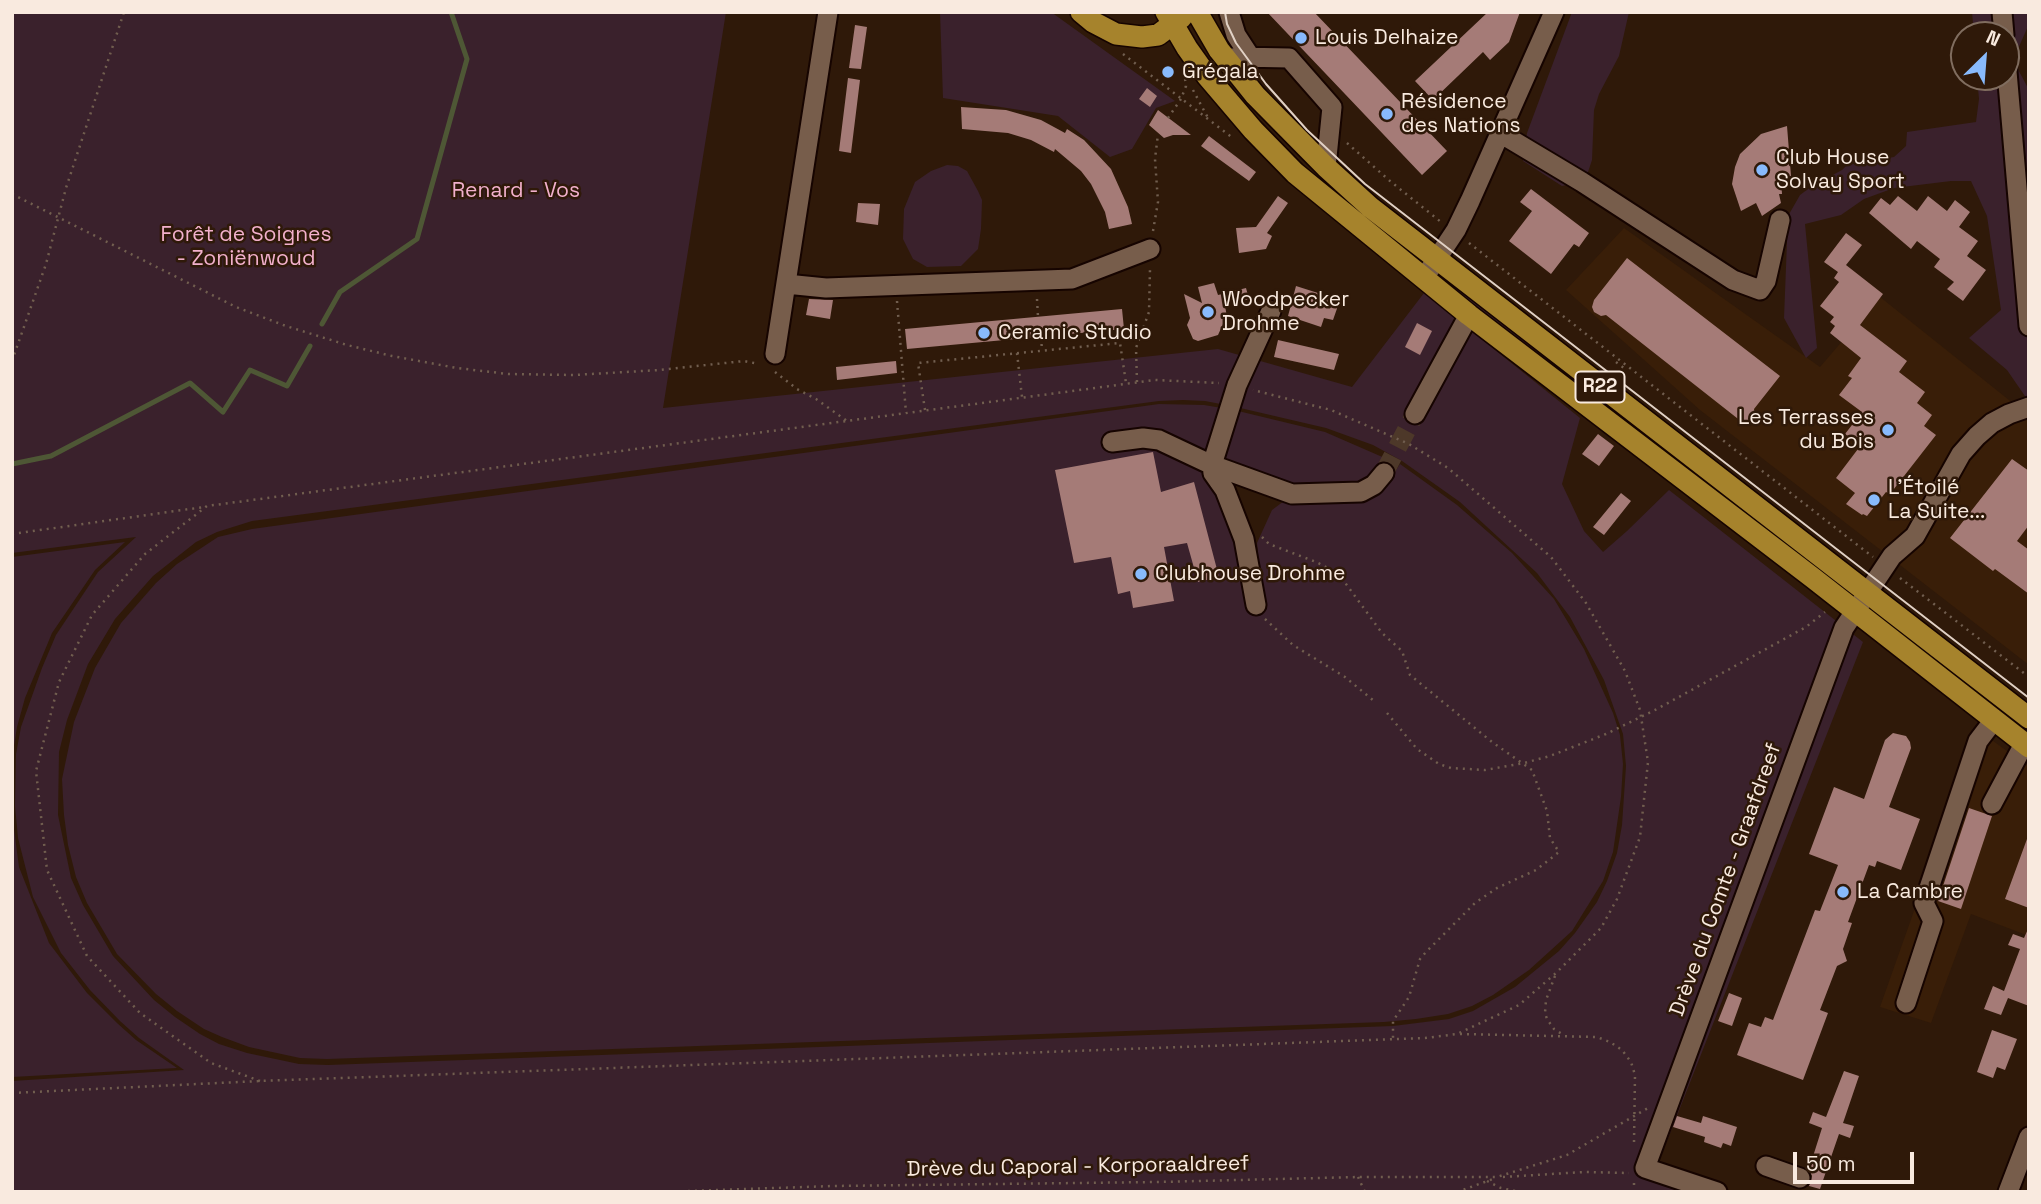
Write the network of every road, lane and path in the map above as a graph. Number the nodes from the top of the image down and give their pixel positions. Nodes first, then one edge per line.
1 (124, 12) edge
2 (828, 12) edge
3 (1081, 12) edge
4 (1198, 12) edge
5 (1229, 12) edge
6 (1554, 12) edge
7 (1174, 16) edge
8 (1120, 52) dead end
9 (1251, 58) junction
10 (1226, 60) junction
11 (2009, 91) edge
12 (1181, 99) junction
13 (1168, 118) dead end
14 (1209, 120) junction
15 (1330, 127) junction
16 (1500, 133) junction
17 (1236, 140) dead end
18 (1326, 167) junction
19 (12, 194) edge
20 (19, 198) junction
21 (12, 202) edge
22 (57, 219) junction
23 (1780, 220) dead end
24 (1454, 232) junction
25 (1150, 250) dead end
26 (1437, 261) junction
27 (1423, 278) junction
28 (786, 284) junction
29 (897, 285) junction
30 (1271, 311) dead end
31 (1469, 315) junction
32 (2029, 326) edge
33 (1041, 337) dead end
34 (1042, 350) junction
35 (1017, 353) junction
36 (767, 359) junction
37 (12, 361) edge
38 (1616, 362) dead end
39 (1623, 368) dead end
40 (1126, 383) junction
41 (1237, 385) junction
42 (1022, 397) junction
43 (2029, 407) edge
44 (925, 410) junction
45 (906, 413) junction
46 (1415, 414) tunnel mouth
47 (847, 421) junction
48 (1112, 442) dead end
49 (1212, 465) junction
50 (1384, 473) tunnel mouth
51 (207, 506) junction
52 (1256, 530) dead end
53 (12, 534) edge
54 (1845, 536) dead end
55 (1903, 580) dead end
56 (1866, 593) junction
57 (1256, 605) joint
58 (1828, 610) dead end
59 (1854, 611) junction
60 (2029, 677) edge
61 (1374, 701) dead end
62 (1387, 713) dead end
63 (1641, 716) junction
64 (2029, 718) edge
65 (1994, 720) junction
66 (2026, 745) edge
67 (1524, 762) junction
68 (1992, 804) dead end
69 (1556, 973) junction
70 (1906, 1003) dead end
71 (1457, 1034) junction
72 (1564, 1035) junction
73 (1393, 1039) junction
74 (260, 1081) junction
75 (1674, 1085) junction
76 (12, 1093) edge
77 (1636, 1115) junction
78 (2029, 1137) edge
79 (1634, 1146) dead end
80 (1766, 1166) dead end
81 (1639, 1172) junction
82 (1623, 1174) dead end
83 (1358, 1177) junction
84 (1497, 1177) junction
85 (1800, 1178) dead end
86 (1487, 1181) junction
87 (833, 1186) junction
88 (660, 1192) edge
89 (831, 1192) edge
90 (1365, 1192) edge
91 (1457, 1192) edge
92 (1520, 1192) edge
93 (1634, 1192) edge
94 (1717, 1192) edge
95 (2008, 1192) edge

1 - 22 path
2 - 28 street
3 - 7 main road, R22
4 - 10 main road, R22
5 - 9 street
6 - 16 street
7 - 27 main road, R22
8 - 12 path
9 - 10 street
9 - 15 street
10 - 18 main road, R22
11 - 32 street
12 - 13 path
12 - 14 path
12 - 14 path
14 - 17 path
15 - 18 street
15 - 24 path
16 - 23 street
16 - 24 street
18 - 26 main road, R22
19 - 20 path
20 - 21 path
20 - 22 path
22 - 36 path
22 - 37 path
24 - 26 street
24 - 54 path
25 - 29 street
26 - 27 street
26 - 56 main road, R22
27 - 31 main road, R22
28 - 29 street
28 - 36 street
29 - 45 path
30 - 41 street
31 - 46 street
31 - 59 main road, R22
33 - 34 path
34 - 35 path
34 - 40 path
35 - 42 path
35 - 44 path
36 - 47 path
38 - 39 path
40 - 41 path
40 - 42 path
41 - 49 street
41 - 63 path
42 - 44 path
43 - 56 street, Drève du Comte - Graafdreef
44 - 45 path
45 - 47 path
47 - 51 path
48 - 49 street
49 - 50 street
49 - 57 street
51 - 53 path
51 - 74 path
52 - 67 path
55 - 60 path
56 - 59 street, Drève du Comte - Graafdreef
56 - 64 main road, R22
57 - 61 path
58 - 63 path
59 - 65 main road, R22
59 - 75 street, Drève du Comte - Graafdreef
62 - 67 path
63 - 67 path
63 - 69 path
65 - 66 main road, R22
65 - 70 street
66 - 68 street
67 - 73 path
69 - 71 path
69 - 72 path
71 - 72 path
71 - 73 path
72 - 77 path
73 - 74 path
74 - 76 path
75 - 77 path
75 - 81 street, Drève du Comte - Graafdreef
77 - 79 path
77 - 84 path
78 - 95 street
80 - 85 street
81 - 93 path
81 - 94 street
82 - 84 path
83 - 84 path, Drève du Caporal - Korporaaldreef
83 - 87 path, Drève du Caporal - Korporaaldreef
83 - 90 path
84 - 86 path
86 - 91 path
86 - 92 path
87 - 88 path, Drève du Caporal - Korporaaldreef
87 - 89 path

